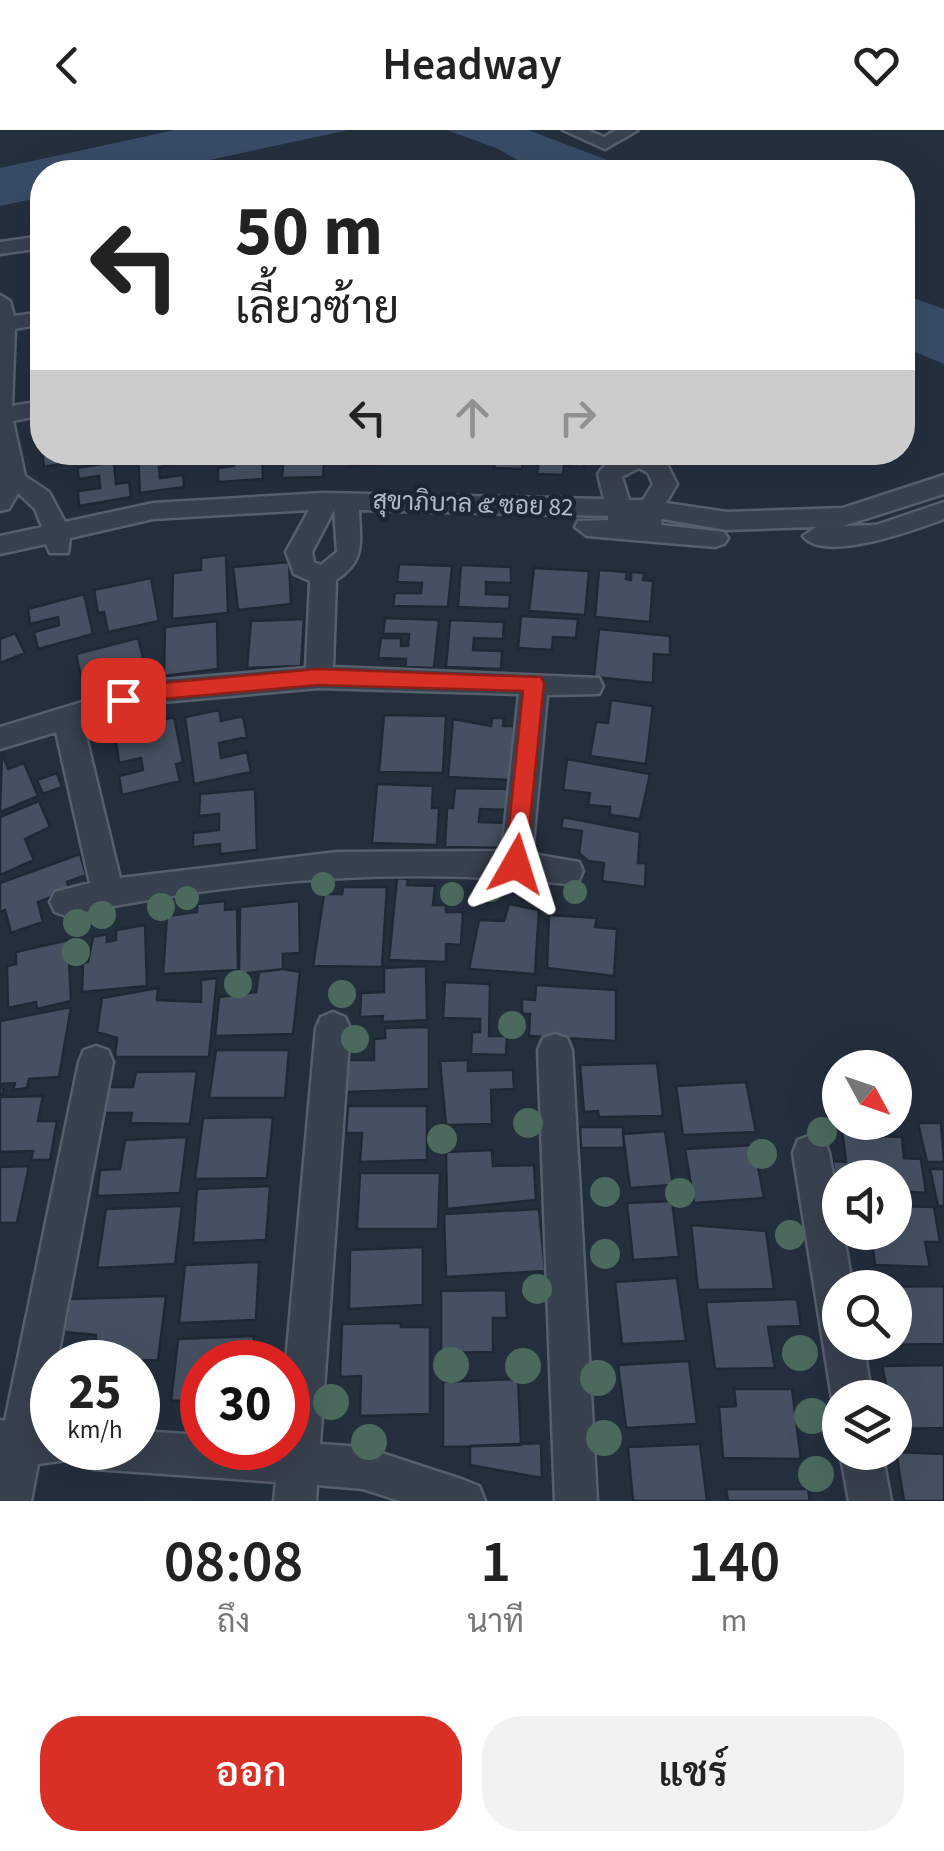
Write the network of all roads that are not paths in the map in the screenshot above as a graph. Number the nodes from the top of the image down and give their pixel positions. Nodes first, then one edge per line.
1 (572, 130) edge
2 (629, 130) edge
3 (30, 244) edge
4 (0, 248) edge
5 (2, 317) edge
6 (30, 318) edge
7 (30, 410) edge
8 (0, 416) edge
9 (621, 465) edge
10 (654, 465) edge
11 (14, 480) junction
12 (944, 484) edge
13 (0, 504) edge
14 (334, 510) junction
15 (944, 510) edge
16 (621, 520) junction
17 (649, 521) junction
18 (57, 539) junction
19 (1, 557) edge
20 (323, 576) junction
21 (318, 677) junction
22 (534, 683) junction
23 (589, 686) dead end
24 (67, 716) junction
25 (0, 738) edge
26 (516, 864) junction
27 (568, 871) dead end
28 (108, 893) junction
29 (66, 902) dead end
30 (333, 1028) dead end
31 (555, 1050) dead end
32 (96, 1062) dead end
33 (810, 1153) dead end
34 (830, 1270) edge
35 (25, 1443) edge
36 (160, 1459) edge
37 (864, 1470) edge
38 (296, 1481) edge
39 (10, 1501) edge
40 (464, 1501) edge
41 (576, 1501) edge
42 (870, 1501) edge

1 - 2 street
3 - 4 street
5 - 6 street
5 - 8 street
7 - 8 street
8 - 11 street
9 - 16 street
10 - 17 street
11 - 13 street
11 - 18 street
12 - 17 street, สุขาภิบาล ๕ ซอย 82
14 - 16 street, สุขาภิบาล ๕ ซอย 82
14 - 18 street, สุขาภิบาล ๕ ซอย 82
14 - 20 street
14 - 20 street
15 - 17 street, สุขาภิบาล ๕ ซอย 82
16 - 17 street, สุขาภิบาล ๕ ซอย 82
18 - 19 street, สุขาภิบาล ๕ ซอย 82
20 - 21 street
21 - 22 street
21 - 24 street
22 - 23 street
22 - 26 street
24 - 25 street
24 - 28 street
26 - 27 street
26 - 28 street
28 - 29 street
30 - 38 street
31 - 41 street
32 - 35 street
33 - 34 street
35 - 39 street
36 - 38 street
37 - 42 street
38 - 40 street

